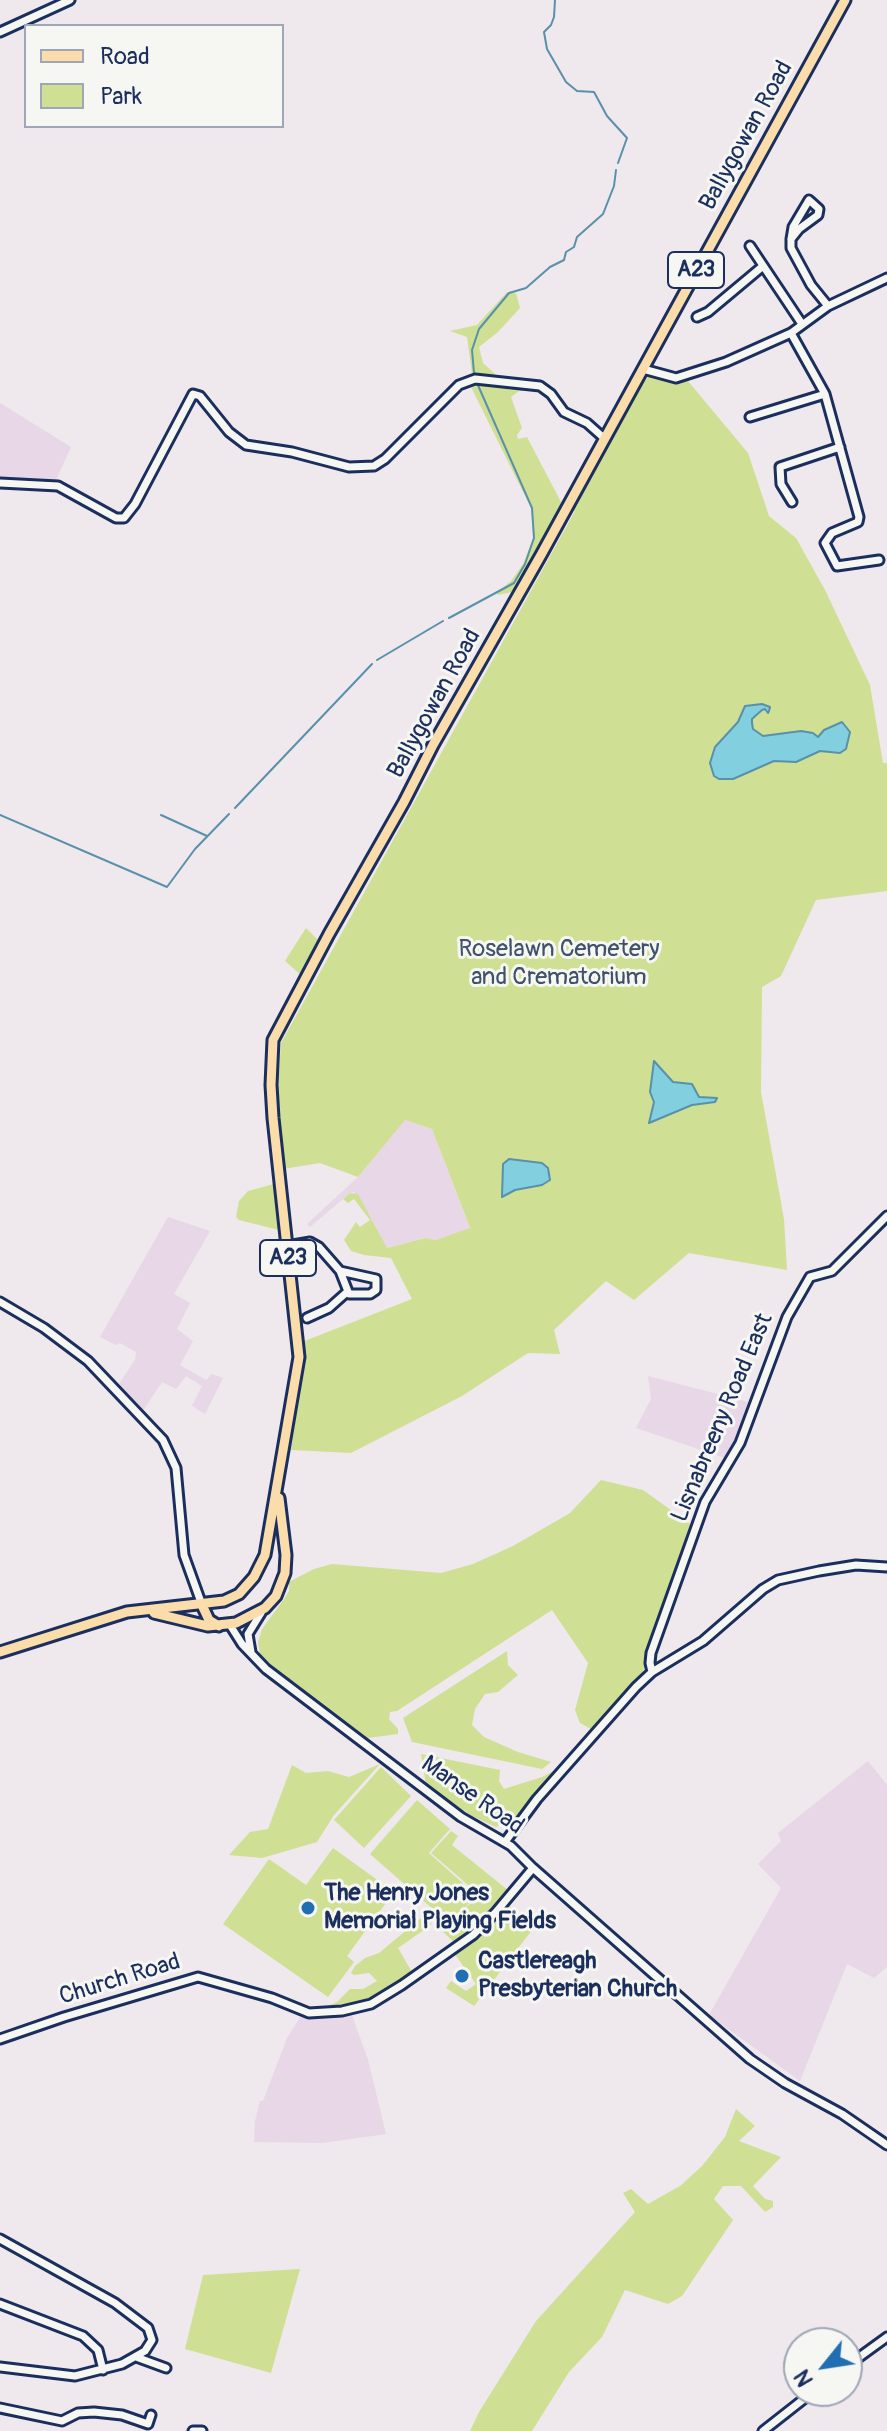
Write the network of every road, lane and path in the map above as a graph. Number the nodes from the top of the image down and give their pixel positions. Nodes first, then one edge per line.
1 (70, 0) edge
2 (845, 0) edge
3 (0, 32) edge
4 (791, 239) junction
5 (750, 246) dead end
6 (763, 266) junction
7 (887, 278) edge
8 (828, 306) junction
9 (697, 317) dead end
10 (802, 324) junction
11 (791, 333) junction
12 (643, 369) junction
13 (825, 394) junction
14 (750, 417) dead end
15 (605, 439) junction
16 (840, 447) junction
17 (0, 483) edge
18 (792, 502) dead end
19 (879, 560) dead end
20 (887, 1216) edge
21 (287, 1246) junction
22 (340, 1271) junction
23 (347, 1292) junction
24 (0, 1302) edge
25 (307, 1318) dead end
26 (279, 1479) junction
27 (285, 1567) junction
28 (887, 1567) edge
29 (254, 1577) junction
30 (206, 1605) junction
31 (265, 1608) junction
32 (141, 1611) junction
33 (219, 1623) junction
34 (0, 1652) edge
35 (256, 1660) junction
36 (652, 1672) junction
37 (505, 1842) junction
38 (533, 1868) junction
39 (0, 2039) edge
40 (887, 2145) edge
41 (0, 2239) edge
42 (0, 2304) edge
43 (887, 2337) edge
44 (863, 2354) edge
45 (136, 2357) junction
46 (0, 2367) edge
47 (166, 2368) dead end
48 (103, 2370) junction
49 (794, 2407) edge
50 (0, 2408) edge
51 (151, 2415) dead end
52 (193, 2431) edge
53 (202, 2431) edge
54 (763, 2431) edge

1 - 3 street
2 - 12 main road, Ballygowan Road / A23
4 - 4 street
4 - 8 street
5 - 6 street
6 - 9 street
6 - 10 street
7 - 8 street
8 - 10 street
10 - 11 street
11 - 12 street
11 - 13 street
12 - 15 main road, Ballygowan Road / A23
13 - 14 street
13 - 16 street
15 - 17 street
15 - 21 main road, Ballygowan Road / A23
16 - 18 street
16 - 19 street
20 - 36 street, Lisnabreeny Road East
21 - 22 street
21 - 26 main road, Ballygowan Road / A23
22 - 23 street
22 - 23 street
23 - 25 street
24 - 30 street
26 - 27 main road, Ballygowan Road / A23
26 - 29 main road, Ballygowan Road / A23
27 - 29 main road
27 - 31 main road, Ballygowan Road / A23
28 - 36 street
29 - 30 main road
30 - 32 main road
30 - 33 main road
31 - 33 main road
31 - 35 street
32 - 33 main road
32 - 34 main road
33 - 35 street, Manse Road
35 - 37 street, Manse Road
36 - 37 street
37 - 38 street, Manse Road
38 - 39 street, Church Road
38 - 40 street, Manse Road
41 - 45 street
42 - 48 street
43 - 44 street
45 - 47 street
45 - 48 street
46 - 48 street
49 - 54 street
50 - 51 street
52 - 53 street

